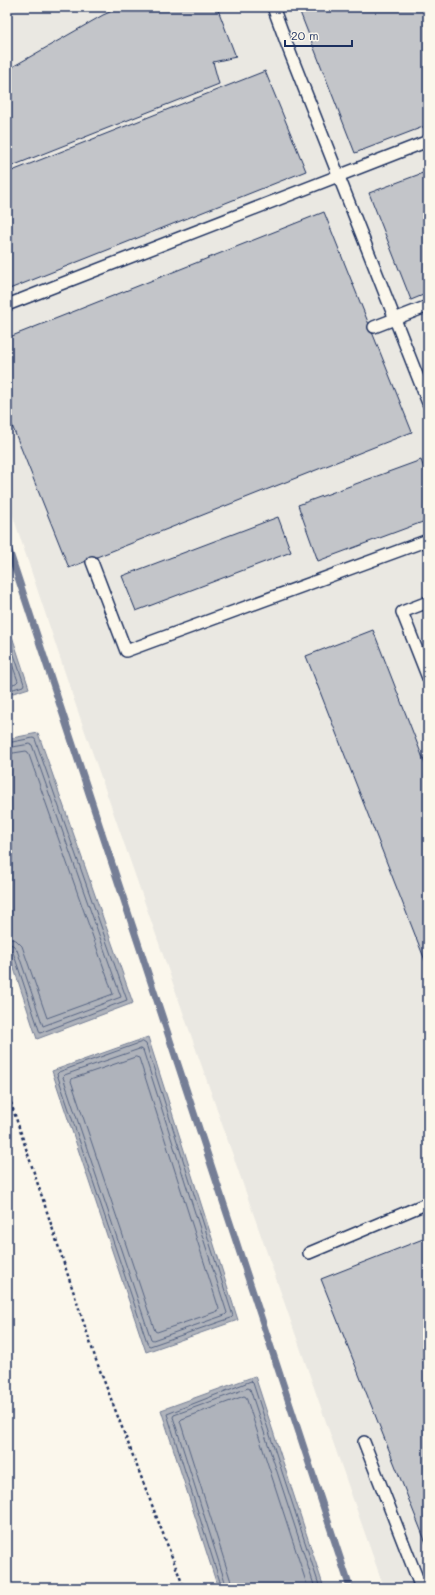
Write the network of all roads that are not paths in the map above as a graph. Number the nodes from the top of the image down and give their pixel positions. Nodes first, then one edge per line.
1 (273, 7) edge
2 (428, 141) edge
3 (338, 176) junction
4 (7, 305) edge
5 (428, 306) edge
6 (395, 319) junction
7 (374, 327) dead end
8 (428, 403) edge
9 (428, 540) edge
10 (92, 562) dead end
11 (428, 602) edge
12 (428, 678) edge
13 (428, 1203) edge
14 (310, 1253) dead end
15 (364, 1442) dead end
16 (421, 1588) edge

1 - 3 lane
2 - 3 lane
3 - 4 lane
3 - 6 lane
5 - 6 lane
6 - 7 lane
6 - 8 lane
9 - 10 lane
11 - 12 lane
13 - 14 lane
15 - 16 lane

